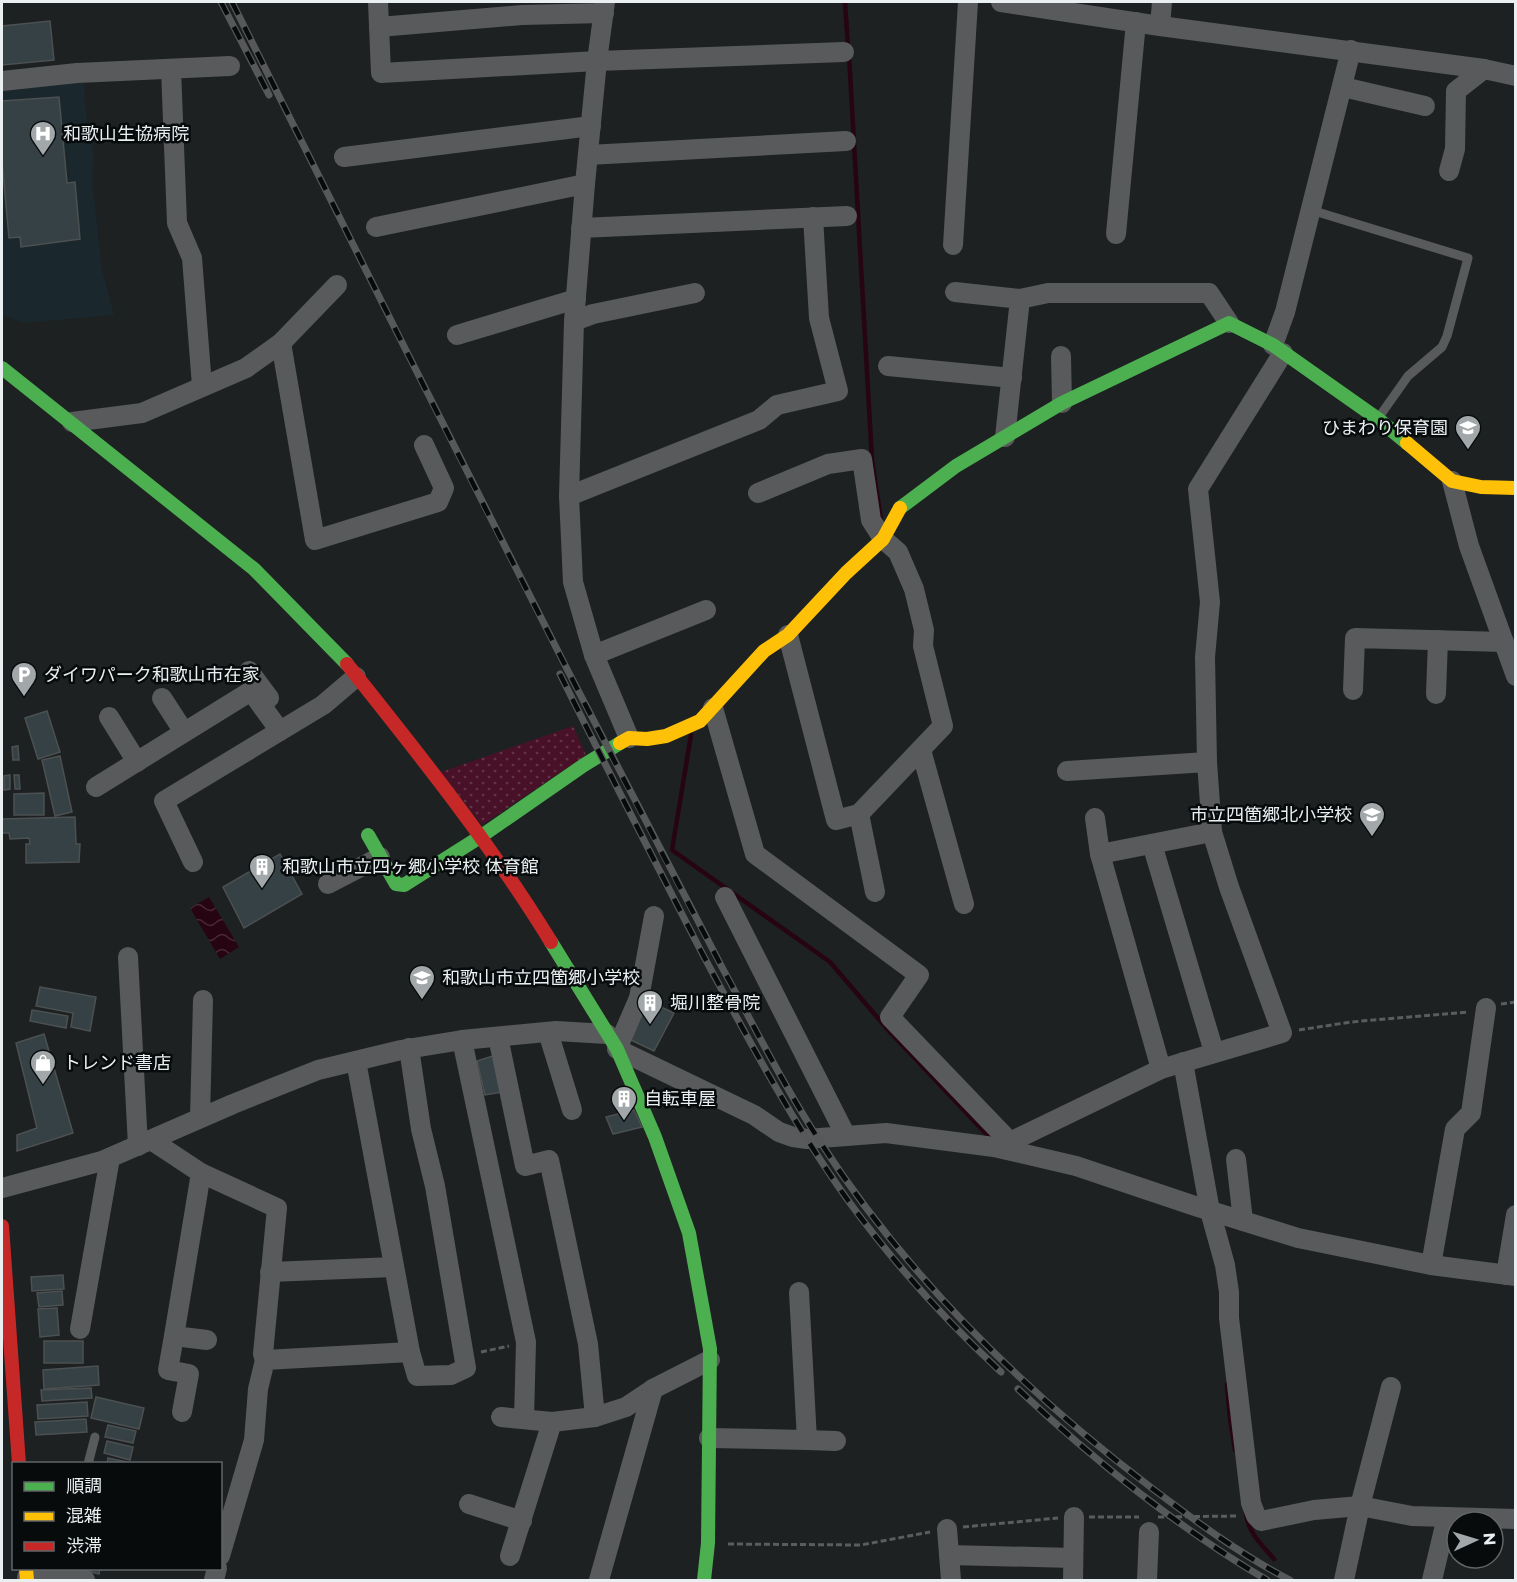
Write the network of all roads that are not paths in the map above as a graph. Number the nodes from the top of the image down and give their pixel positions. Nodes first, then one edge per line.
1 (378, 2) edge
2 (969, 2) edge
3 (1001, 2) edge
4 (1162, 2) edge
5 (605, 7) edge
6 (1136, 22) junction
7 (1160, 26) junction
8 (379, 27) junction
9 (1351, 50) junction
10 (844, 52) dead end
11 (597, 61) junction
12 (230, 66) dead end
13 (171, 69) junction
14 (1484, 69) junction
15 (1515, 76) edge
16 (2, 81) edge
17 (1343, 87) junction
18 (1425, 106) dead end
19 (591, 126) junction
20 (846, 141) dead end
21 (588, 155) junction
22 (344, 157) dead end
23 (1449, 171) dead end
24 (585, 184) junction
25 (1311, 210) junction
26 (847, 216) dead end
27 (813, 217) junction
28 (376, 227) dead end
29 (581, 228) junction
30 (1116, 234) dead end
31 (953, 244) dead end
32 (338, 285) dead end
33 (955, 292) dead end
34 (695, 293) dead end
35 (576, 299) junction
36 (1020, 300) junction
37 (574, 321) junction
38 (1229, 323) junction
39 (457, 335) dead end
40 (281, 343) junction
41 (1278, 349) junction
42 (1061, 356) dead end
43 (888, 366) dead end
44 (2, 368) edge
45 (1012, 378) junction
46 (202, 386) junction
47 (1062, 403) junction
48 (1378, 419) junction
49 (72, 422) junction
50 (1005, 437) junction
51 (424, 445) dead end
52 (1452, 481) junction
53 (1515, 488) edge
54 (758, 493) dead end
55 (569, 496) junction
56 (878, 532) junction
57 (706, 610) dead end
58 (1506, 632) edge
59 (788, 635) junction
60 (1438, 640) junction
61 (594, 655) junction
62 (249, 671) dead end
63 (356, 676) junction
64 (1515, 676) edge
65 (1353, 690) dead end
66 (1436, 694) dead end
67 (162, 698) dead end
68 (109, 717) dead end
69 (701, 719) junction
70 (285, 728) junction
71 (184, 732) junction
72 (629, 738) junction
73 (921, 750) junction
74 (137, 762) junction
75 (1207, 762) junction
76 (1067, 771) dead end
77 (96, 787) dead end
78 (859, 814) junction
79 (1095, 818) dead end
80 (1212, 832) junction
81 (368, 836) dead end
82 (480, 837) junction
83 (1152, 844) junction
84 (1100, 854) junction
85 (380, 857) junction
86 (194, 862) dead end
87 (328, 884) dead end
88 (875, 892) dead end
89 (724, 897) dead end
90 (964, 904) dead end
91 (654, 916) dead end
92 (128, 957) dead end
93 (203, 1000) dead end
94 (1486, 1008) road end
95 (548, 1032) junction
96 (498, 1037) junction
97 (462, 1040) junction
98 (612, 1041) junction
99 (409, 1048) junction
100 (1214, 1052) junction
101 (356, 1061) junction
102 (1183, 1062) junction
103 (1161, 1069) junction
104 (572, 1110) dead end
105 (200, 1118) junction
106 (846, 1136) junction
107 (144, 1143) junction
108 (1004, 1146) junction
109 (110, 1158) junction
110 (1236, 1159) dead end
111 (201, 1173) junction
112 (2, 1188) edge
113 (1210, 1211) junction
114 (1515, 1215) edge
115 (1243, 1221) junction
116 (2, 1226) edge
117 (1431, 1265) junction
118 (394, 1267) junction
119 (270, 1272) junction
120 (1511, 1275) edge
121 (799, 1292) dead end
122 (80, 1329) dead end
123 (174, 1336) junction
124 (207, 1340) dead end
125 (410, 1352) junction
126 (265, 1360) junction
127 (710, 1360) junction
128 (1390, 1388) dead end
129 (653, 1389) junction
130 (182, 1412) dead end
131 (501, 1417) dead end
132 (595, 1417) junction
133 (524, 1419) junction
134 (552, 1422) junction
135 (95, 1437) dead end
136 (709, 1438) junction
137 (807, 1440) junction
138 (836, 1441) dead end
139 (18, 1462) edge
140 (89, 1462) edge
141 (469, 1504) dead end
142 (1360, 1506) junction
143 (1074, 1517) road end
144 (1445, 1517) edge
145 (522, 1521) junction
146 (1148, 1522) road end
147 (1445, 1526) edge
148 (947, 1529) road end
149 (222, 1549) edge
150 (949, 1555) junction
151 (510, 1556) dead end
152 (1073, 1558) junction
153 (60, 1572) edge
154 (26, 1575) edge
155 (85, 1581) edge
156 (598, 1581) edge
157 (704, 1581) edge
158 (951, 1581) edge
159 (1073, 1581) edge
160 (1148, 1581) edge
161 (1344, 1581) edge
162 (1432, 1581) edge

1 - 8 street
2 - 31 street
3 - 6 street
4 - 7 street
5 - 8 street
5 - 11 street
6 - 7 street
6 - 30 street
7 - 9 street
8 - 11 street
9 - 14 street
9 - 17 street
10 - 11 street
11 - 19 street
12 - 13 street
13 - 16 street
13 - 46 street
14 - 15 street
14 - 23 street
17 - 18 street
17 - 25 street
19 - 21 street
19 - 22 street
20 - 21 street
21 - 24 street
24 - 28 street
24 - 29 street
25 - 41 street
25 - 48 lane
26 - 27 street
27 - 29 street
27 - 55 street
29 - 35 street
32 - 40 street
33 - 36 street
34 - 37 street
35 - 37 street
35 - 39 street
36 - 38 street
36 - 45 street
37 - 55 street
38 - 41 main road
38 - 47 main road
40 - 46 street
40 - 51 street
41 - 48 main road
41 - 75 street
42 - 47 street
43 - 45 street
44 - 49 main road
45 - 50 street
46 - 49 street
47 - 50 main road
48 - 52 main road
49 - 63 main road
50 - 56 main road
52 - 53 main road
52 - 58 street
54 - 56 street
55 - 61 street
56 - 59 main road
56 - 73 street
57 - 61 street
58 - 60 street
58 - 64 street
59 - 69 main road
59 - 78 street
60 - 65 street
60 - 66 street
61 - 72 street
62 - 70 street
63 - 70 street
63 - 82 main road
67 - 71 street
68 - 74 street
69 - 72 main road
69 - 108 street
70 - 71 street
70 - 86 street
71 - 74 street
72 - 82 main road
73 - 78 street
73 - 90 street
74 - 77 street
75 - 76 street
75 - 80 street
78 - 88 street
79 - 84 street
80 - 83 street
80 - 100 street
81 - 85 main road
82 - 85 main road
82 - 98 main road
83 - 84 street
83 - 100 street
84 - 103 street
85 - 87 street
89 - 106 street
91 - 98 street
92 - 107 street
93 - 105 street
94 - 117 street
95 - 96 street
95 - 98 street
95 - 104 street
96 - 97 street
96 - 132 street
97 - 99 street
97 - 133 street
98 - 106 street
98 - 127 main road
99 - 101 street
99 - 125 street
100 - 102 street
101 - 105 street
101 - 118 street
102 - 103 street
102 - 113 street
103 - 108 street
105 - 107 street
106 - 108 street
107 - 109 street
107 - 111 street
108 - 113 street
109 - 112 street
109 - 122 street
110 - 115 street
111 - 119 street
111 - 123 street
113 - 115 street
113 - 142 street
114 - 120 street
115 - 117 street
116 - 139 main road
117 - 120 street
118 - 119 street
118 - 125 street
119 - 126 street
121 - 137 street
123 - 124 street
123 - 130 street
125 - 126 street
126 - 149 street
127 - 129 street
127 - 136 main road
128 - 142 street
129 - 132 street
129 - 156 street
131 - 133 street
132 - 134 street
133 - 134 street
134 - 145 street
135 - 140 lane
136 - 137 street
136 - 157 main road
137 - 138 street
141 - 145 street
142 - 144 street
142 - 161 street
143 - 152 street
145 - 151 street
146 - 160 street
147 - 162 street
148 - 150 street
150 - 152 street
150 - 158 street
152 - 159 street
153 - 154 street
153 - 155 street

